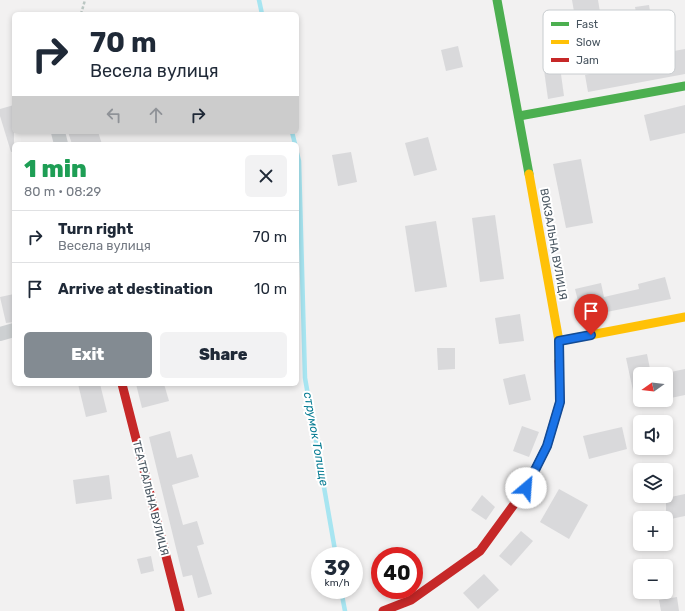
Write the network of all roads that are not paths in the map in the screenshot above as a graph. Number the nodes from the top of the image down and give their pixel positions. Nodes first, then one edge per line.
1 (497, 0) edge
2 (685, 86) edge
3 (519, 116) junction
4 (685, 318) edge
5 (12, 331) edge
6 (0, 334) edge
7 (559, 341) junction
8 (123, 386) edge
9 (180, 611) edge
10 (383, 611) edge

1 - 3 street, ВОКЗАЛЬНА ВУЛИЦЯ
2 - 3 street
3 - 7 street, ВОКЗАЛЬНА ВУЛИЦЯ
4 - 7 street
5 - 6 street
7 - 10 street, ВОКЗАЛЬНА ВУЛИЦЯ
8 - 9 street, ТЕАТРАЛЬНА ВУЛИЦЯ

